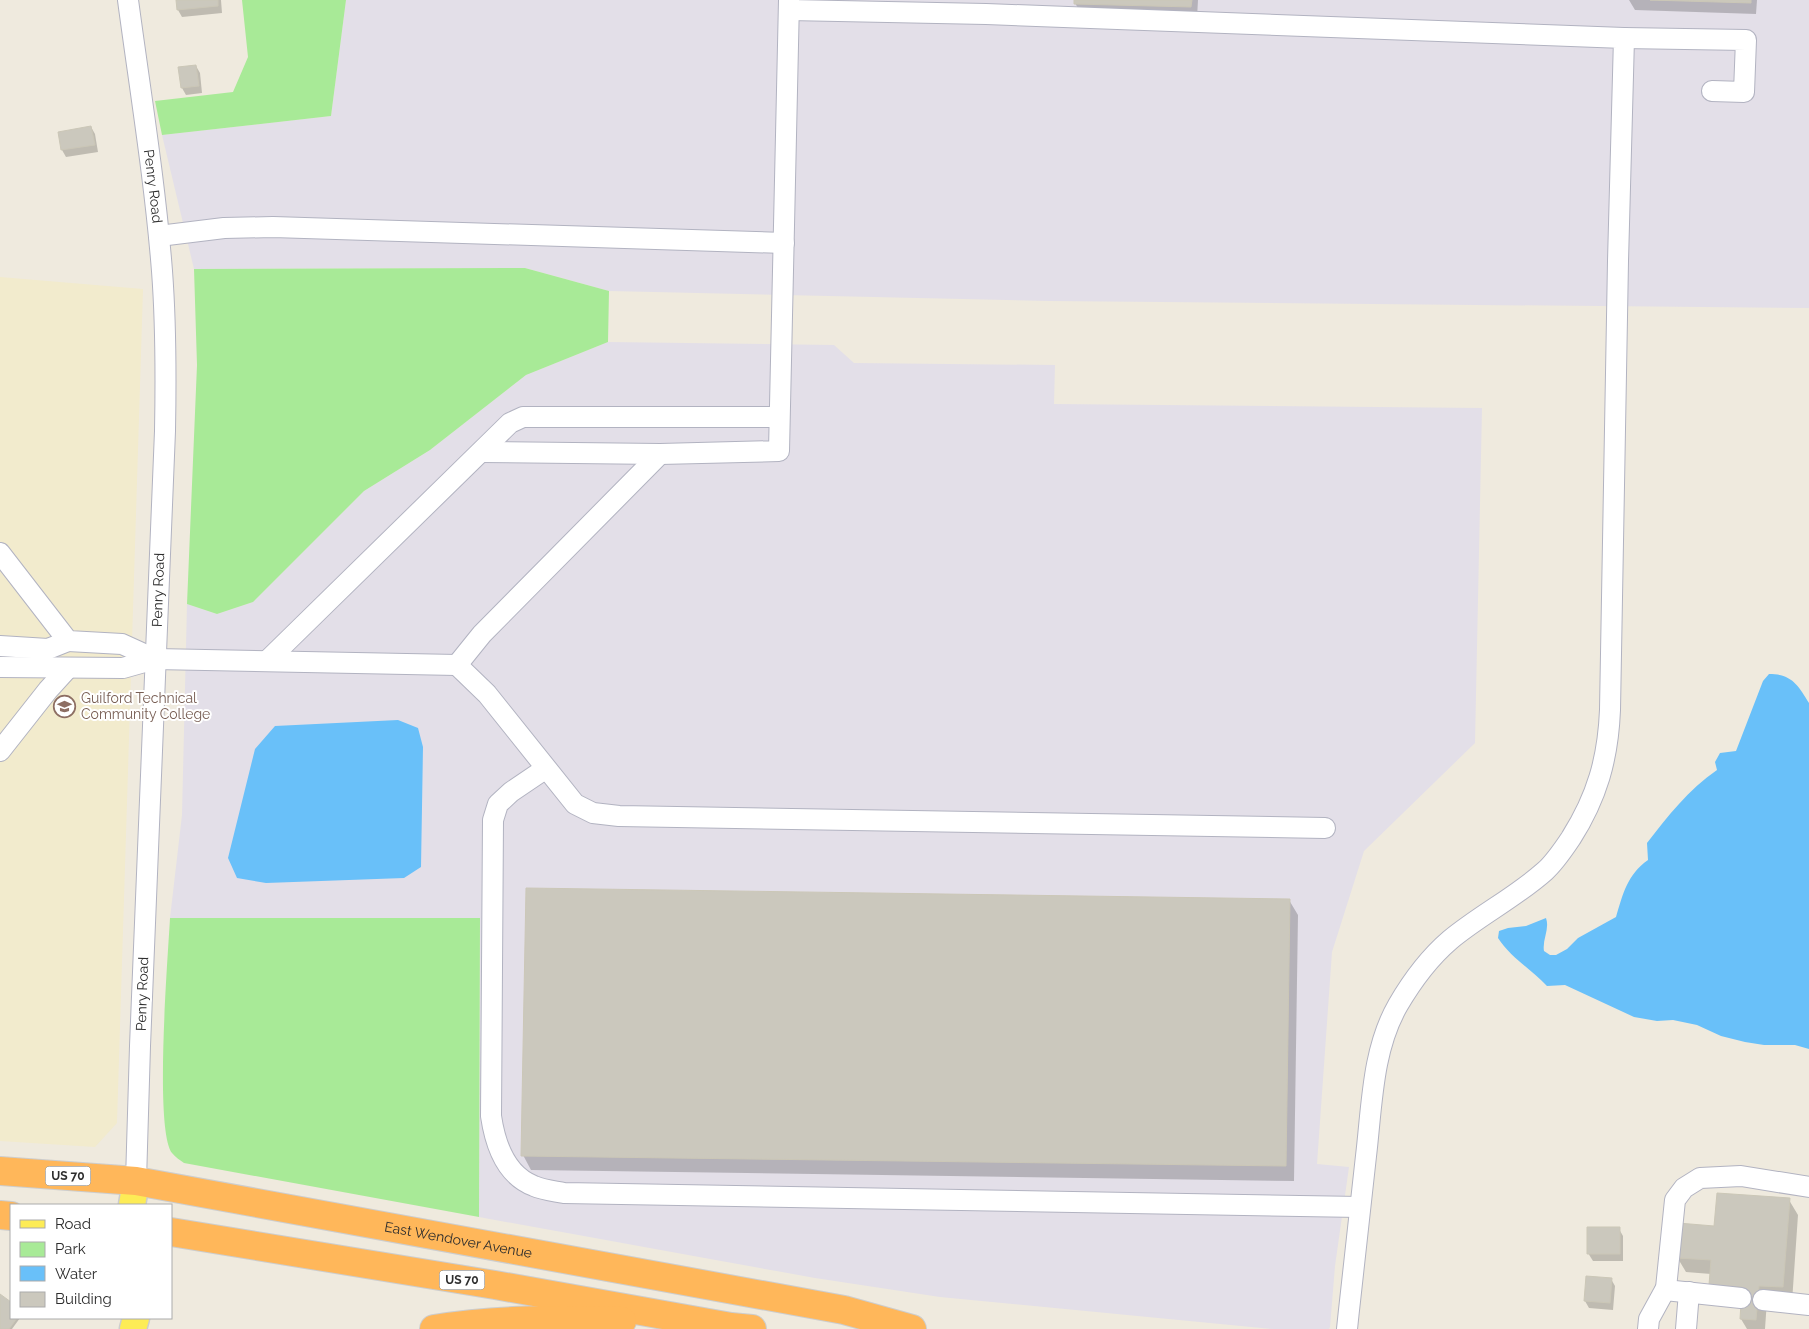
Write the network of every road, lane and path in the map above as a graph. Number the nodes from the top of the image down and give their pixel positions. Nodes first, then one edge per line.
1 (128, 0) edge
2 (789, 5) edge
3 (1624, 38) junction
4 (1712, 91) dead end
5 (159, 236) junction
6 (784, 243) junction
7 (779, 417) junction
8 (482, 452) junction
9 (660, 454) junction
10 (0, 553) edge
11 (68, 641) junction
12 (0, 646) edge
13 (155, 659) junction
14 (267, 661) junction
15 (457, 665) junction
16 (0, 667) edge
17 (68, 668) junction
18 (0, 751) edge
19 (545, 769) junction
20 (1326, 828) dead end
21 (0, 1171) edge
22 (1809, 1187) edge
23 (136, 1197) edge
24 (1360, 1207) junction
25 (172, 1232) edge
26 (1665, 1290) junction
27 (1689, 1292) junction
28 (1741, 1298) dead end
29 (1763, 1300) dead end
30 (1809, 1305) edge
31 (742, 1328) edge
32 (434, 1329) edge
33 (912, 1329) edge
34 (1347, 1329) edge
35 (1648, 1329) edge
36 (1686, 1329) edge

1 - 5 street, Penry Road
2 - 3 street
2 - 6 street
3 - 4 street
3 - 24 street
5 - 6 street
5 - 13 street, Penry Road
6 - 7 street
7 - 8 street
7 - 9 street
8 - 9 street
8 - 14 street
9 - 15 street
10 - 11 street
11 - 12 street
11 - 13 street
13 - 14 street
13 - 17 street
13 - 23 street, Penry Road
14 - 15 street
15 - 19 street
16 - 17 street
17 - 18 street
19 - 20 street
19 - 24 street
21 - 23 highway, East Wendover Avenue / US 70
22 - 26 street
23 - 33 highway, East Wendover Avenue / US 70
24 - 34 street
25 - 31 highway, US 70
26 - 27 street
26 - 35 street
27 - 28 street
27 - 36 street
29 - 30 street
31 - 32 highway

